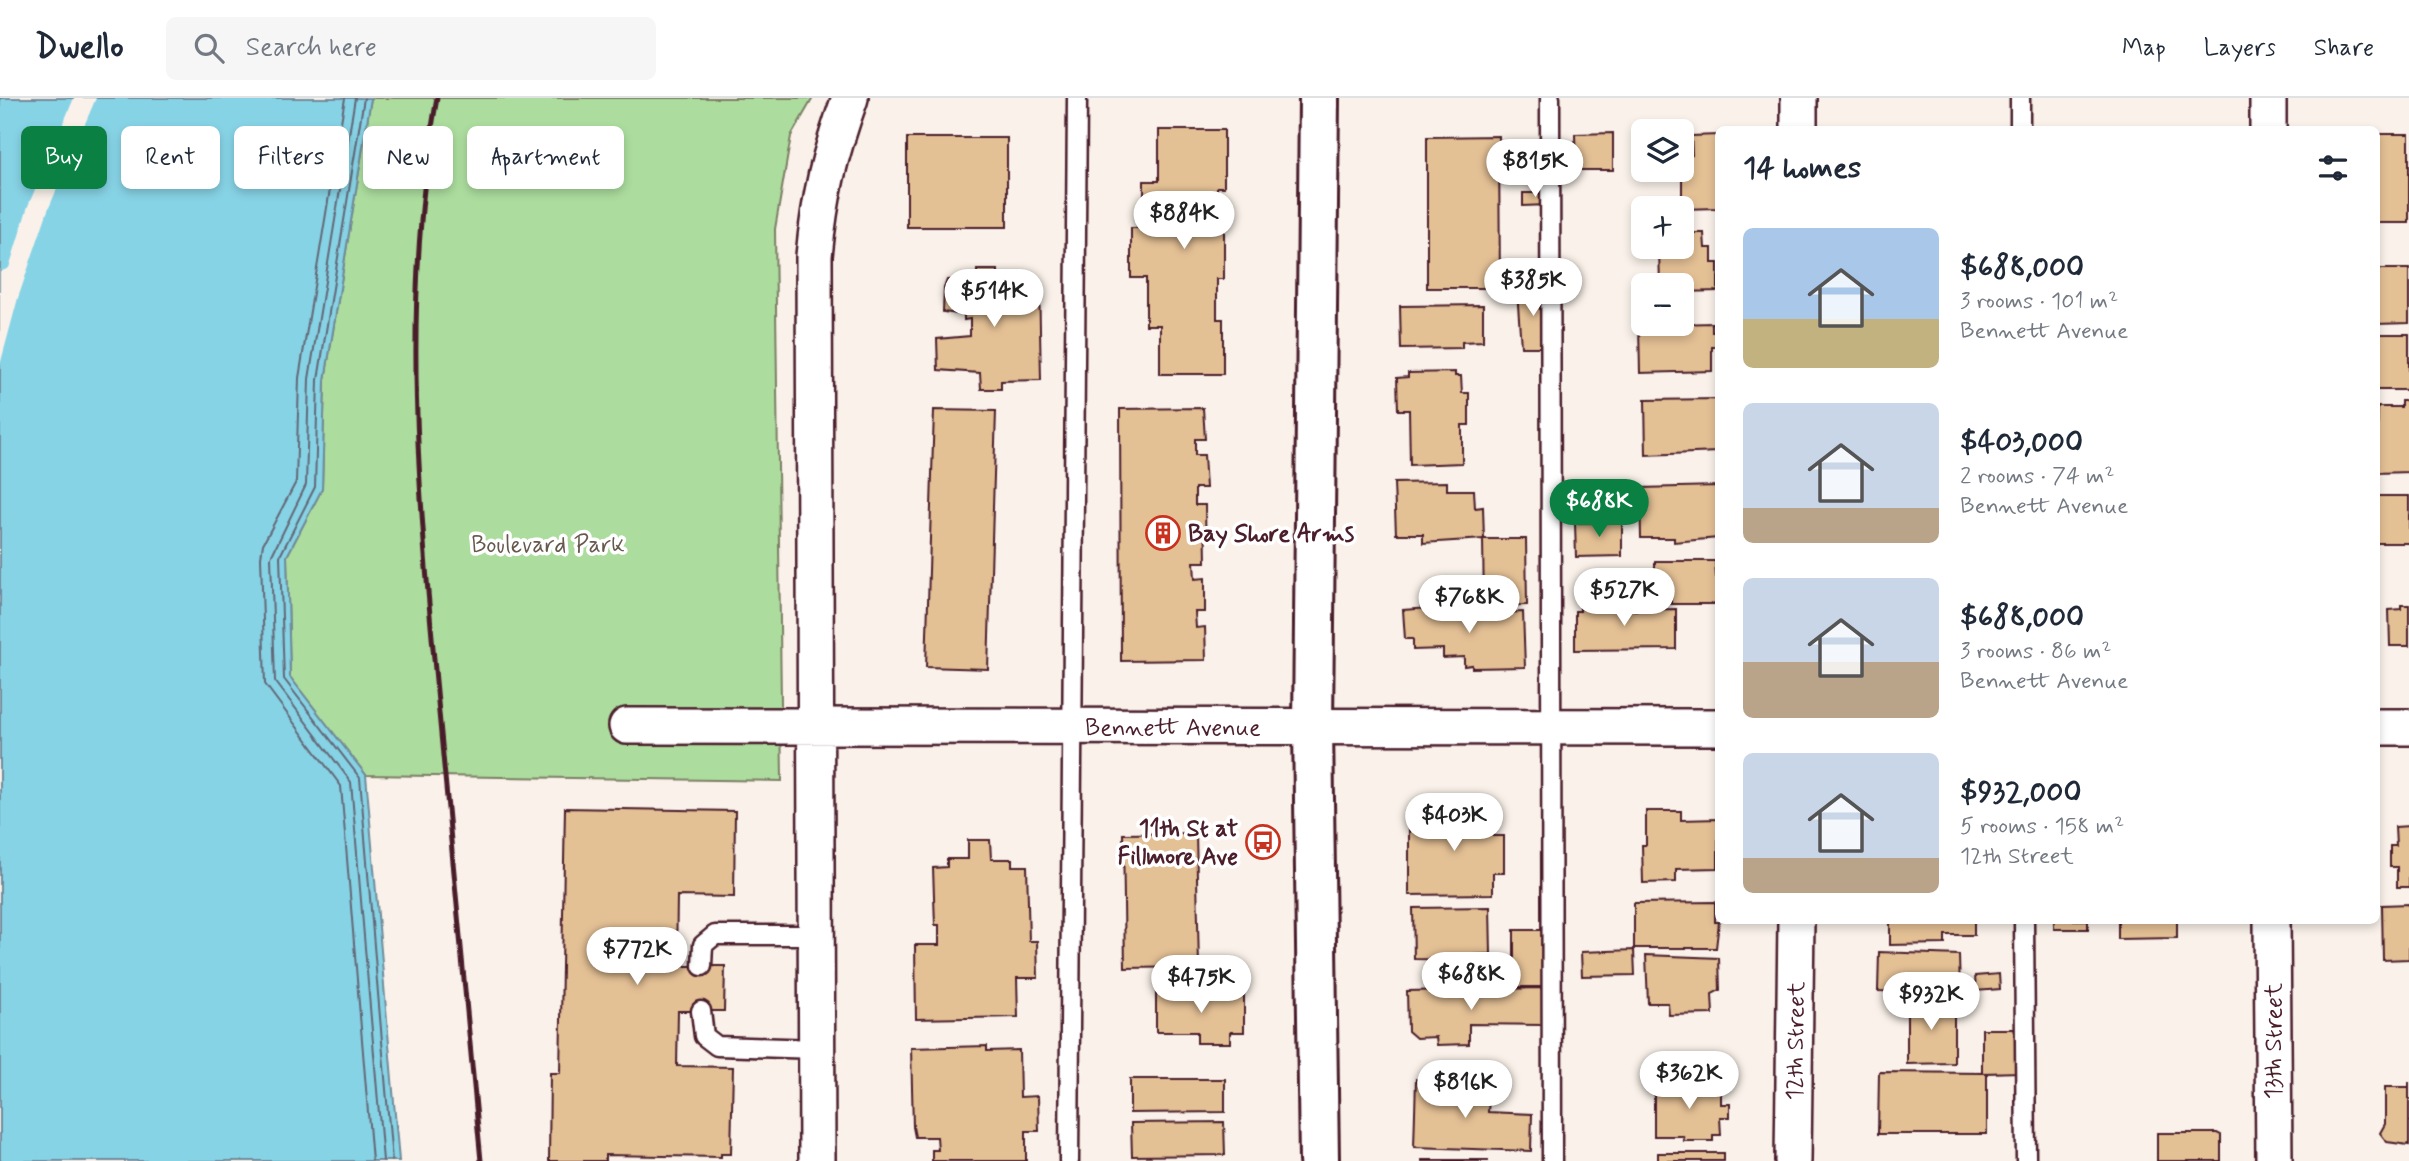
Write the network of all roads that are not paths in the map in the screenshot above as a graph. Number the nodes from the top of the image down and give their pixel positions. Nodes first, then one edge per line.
1 (850, 98) edge
2 (1077, 98) edge
3 (1319, 98) edge
4 (1550, 98) edge
5 (1799, 98) edge
6 (2020, 98) edge
7 (2268, 98) edge
8 (1799, 126) edge
9 (2020, 126) edge
10 (2268, 126) edge
11 (627, 726) dead end
12 (815, 727) junction
13 (1072, 727) junction
14 (1313, 727) junction
15 (1550, 727) junction
16 (1715, 727) edge
17 (2380, 727) edge
18 (2409, 727) edge
19 (1796, 924) edge
20 (2024, 924) edge
21 (2272, 924) edge
22 (816, 935) junction
23 (702, 966) dead end
24 (701, 1011) dead end
25 (817, 1049) junction
26 (817, 1161) edge
27 (1069, 1161) edge
28 (1319, 1161) edge
29 (1552, 1161) edge
30 (1793, 1161) edge
31 (2026, 1161) edge
32 (2274, 1161) edge

1 - 12 street
2 - 13 lane
3 - 14 main road
4 - 15 lane
5 - 8 street
6 - 9 lane
7 - 10 street
11 - 12 street, Bennett Avenue
12 - 13 street, Bennett Avenue
12 - 22 street
13 - 14 street, Bennett Avenue
13 - 27 lane
14 - 15 street, Bennett Avenue
14 - 28 main road
15 - 16 street, Bennett Avenue
15 - 29 lane
17 - 18 street
19 - 30 street, 12th Street
20 - 31 lane
21 - 32 street, 13th Street
22 - 23 lane
22 - 25 street
24 - 25 lane
25 - 26 street

